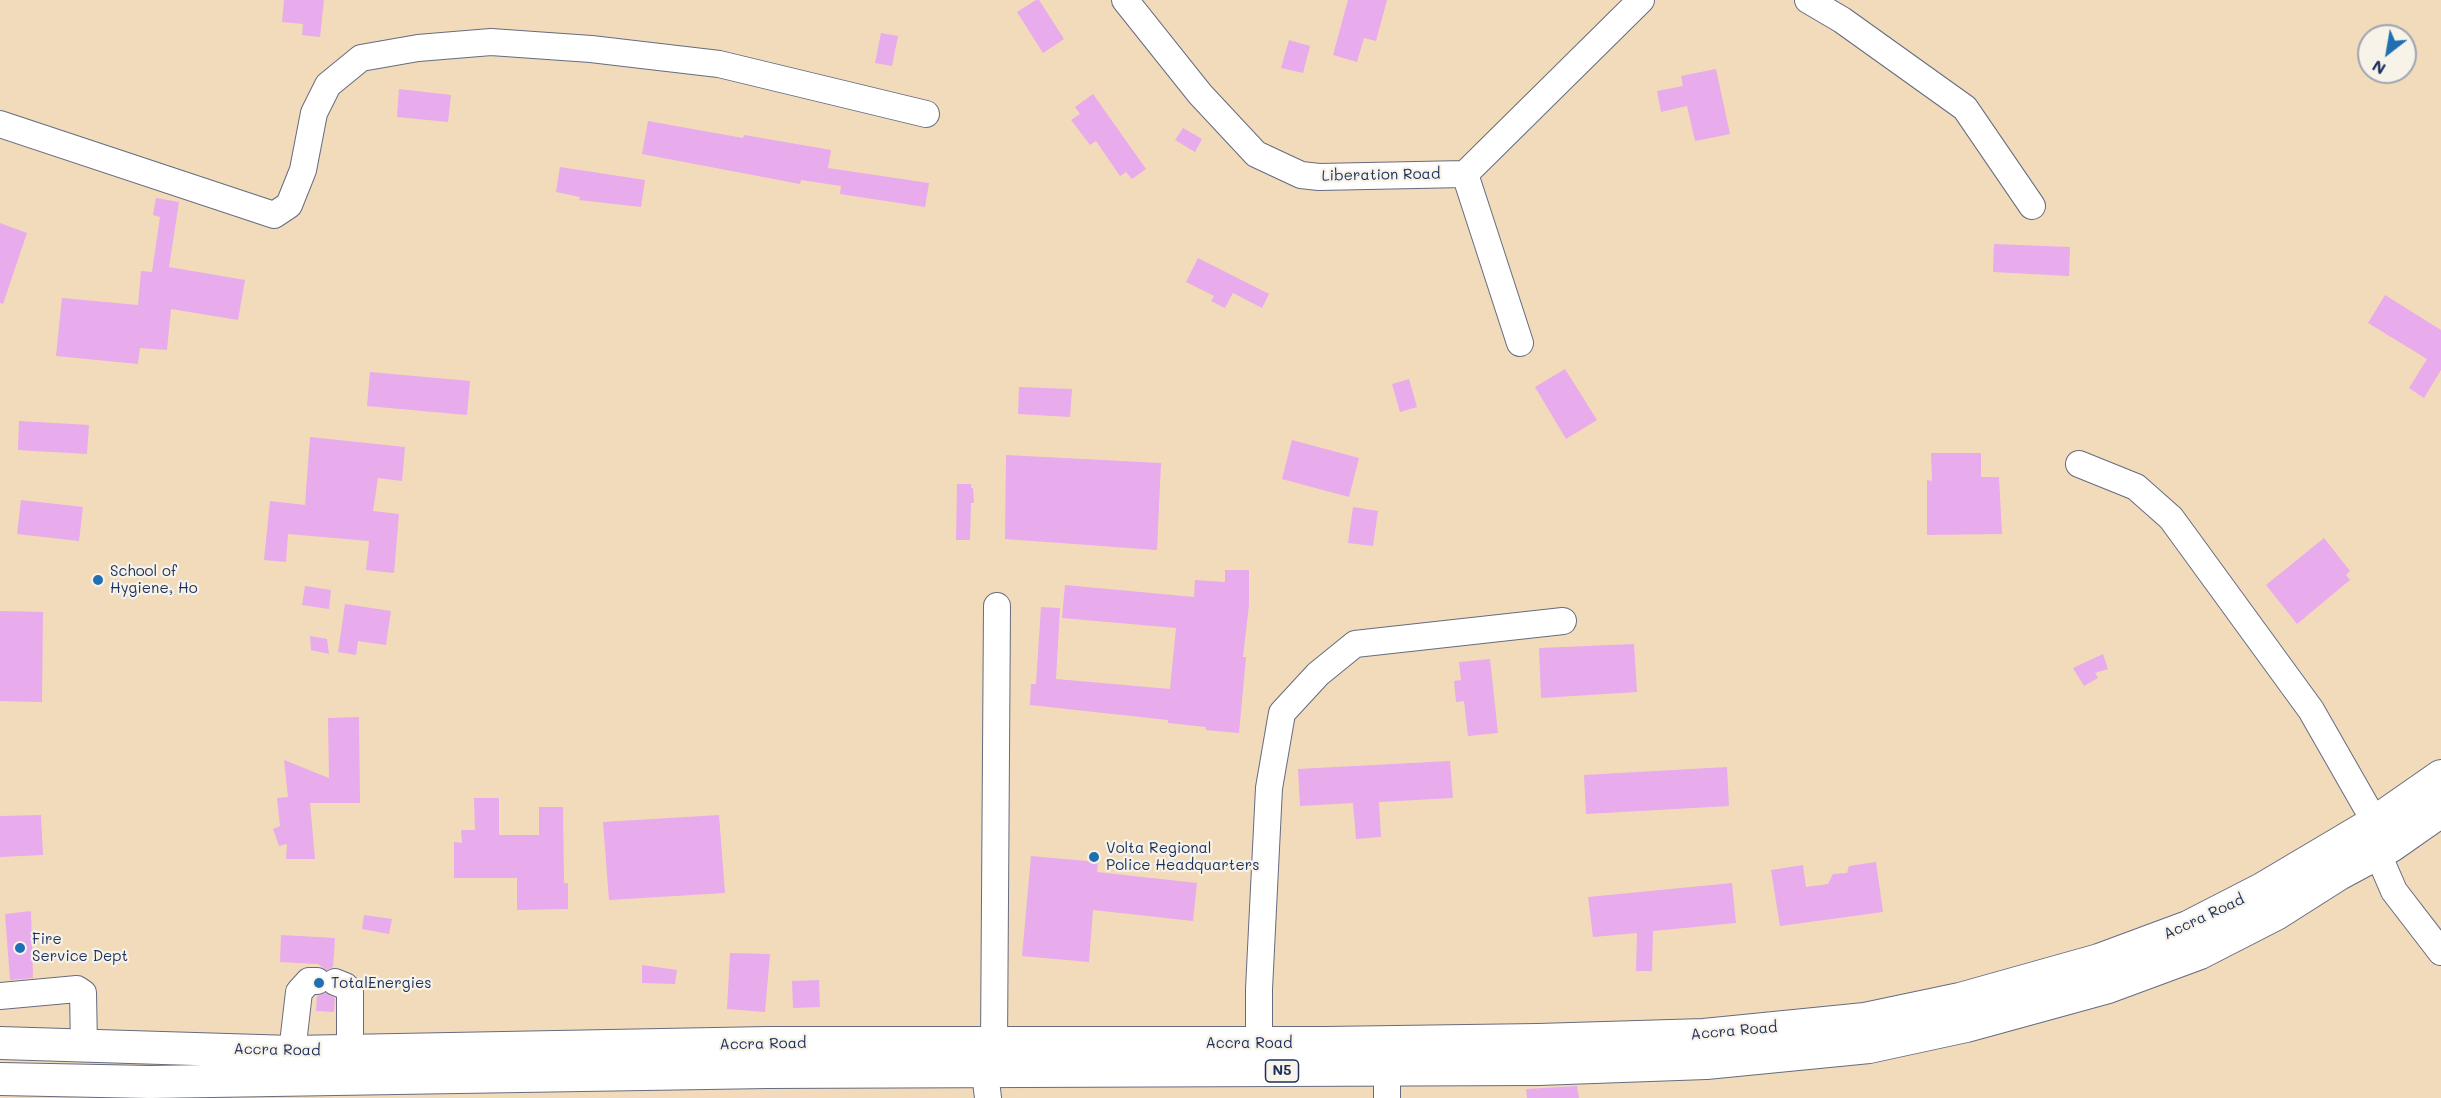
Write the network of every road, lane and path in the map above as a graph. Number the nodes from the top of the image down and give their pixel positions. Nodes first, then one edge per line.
1 (1125, 0) edge
2 (1641, 0) edge
3 (1809, 0) edge
4 (926, 114) dead end
5 (0, 124) edge
6 (1465, 174) junction
7 (2032, 206) dead end
8 (1520, 343) dead end
9 (2079, 464) dead end
10 (997, 606) dead end
11 (1563, 621) dead end
12 (2441, 776) edge
13 (2441, 811) edge
14 (2375, 822) junction
15 (2378, 854) junction
16 (2441, 952) edge
17 (0, 996) edge
18 (0, 1043) edge
19 (1259, 1043) junction
20 (84, 1046) junction
21 (350, 1051) junction
22 (292, 1052) junction
23 (989, 1071) edge
24 (0, 1079) edge
25 (1387, 1084) edge
26 (415, 1088) edge

1 - 6 street, Liberation Road
2 - 6 street
3 - 7 street
4 - 5 street
6 - 8 street
9 - 14 street
10 - 23 street
11 - 19 street
12 - 14 main road, Accra Road / N5
13 - 15 main road, Accra Road / N5
14 - 19 main road, Accra Road / N5
15 - 16 street
15 - 25 main road, Accra Road / N5
17 - 20 street
18 - 20 main road, Accra Road / N5
19 - 23 main road, Accra Road / N5
20 - 22 main road, Accra Road / N5
21 - 22 main road, Accra Road / N5
21 - 22 street
21 - 23 main road, Accra Road / N5
23 - 25 main road, Accra Road / N5
23 - 26 main road, Accra Road / N5
24 - 26 main road, Accra Road / N5

